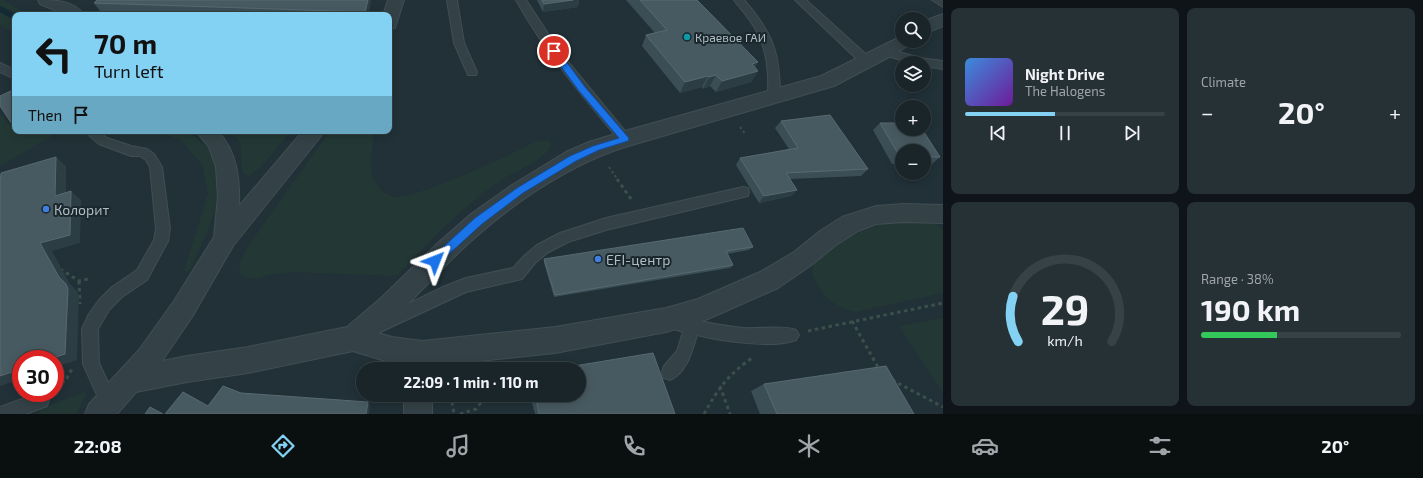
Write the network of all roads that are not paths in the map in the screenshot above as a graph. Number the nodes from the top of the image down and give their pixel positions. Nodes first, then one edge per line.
1 (46, 0) edge
2 (396, 0) edge
3 (452, 0) edge
4 (521, 0) edge
5 (739, 0) edge
6 (800, 0) edge
7 (937, 0) edge
8 (943, 4) edge
9 (72, 12) edge
10 (392, 14) edge
11 (943, 19) edge
12 (931, 25) edge
13 (895, 46) edge
14 (884, 52) junction
15 (866, 61) junction
16 (943, 64) edge
17 (0, 67) edge
18 (472, 72) dead end
19 (12, 73) edge
20 (774, 96) junction
21 (94, 134) edge
22 (209, 134) edge
23 (312, 134) edge
24 (625, 139) junction
25 (742, 192) dead end
26 (943, 214) edge
27 (225, 238) junction
28 (666, 320) junction
29 (692, 328) junction
30 (791, 336) road end
31 (353, 338) junction
32 (421, 361) edge
33 (670, 372) dead end
34 (128, 380) junction
35 (36, 402) edge
36 (418, 402) edge
37 (104, 408) edge
38 (4, 414) edge
39 (418, 414) edge

1 - 9 street
2 - 10 street
3 - 18 lane
4 - 24 lane
5 - 20 lane
6 - 15 lane
7 - 8 lane
11 - 12 street
13 - 14 street
14 - 15 street
14 - 16 lane
15 - 20 street
17 - 19 lane
20 - 24 street
21 - 37 lane
22 - 27 street
23 - 27 street
24 - 31 street
25 - 31 lane
26 - 28 street
27 - 34 street
28 - 29 lane
28 - 32 street
29 - 30 lane
29 - 33 lane
31 - 32 street
31 - 34 street
34 - 37 street
35 - 38 lane
36 - 39 street

